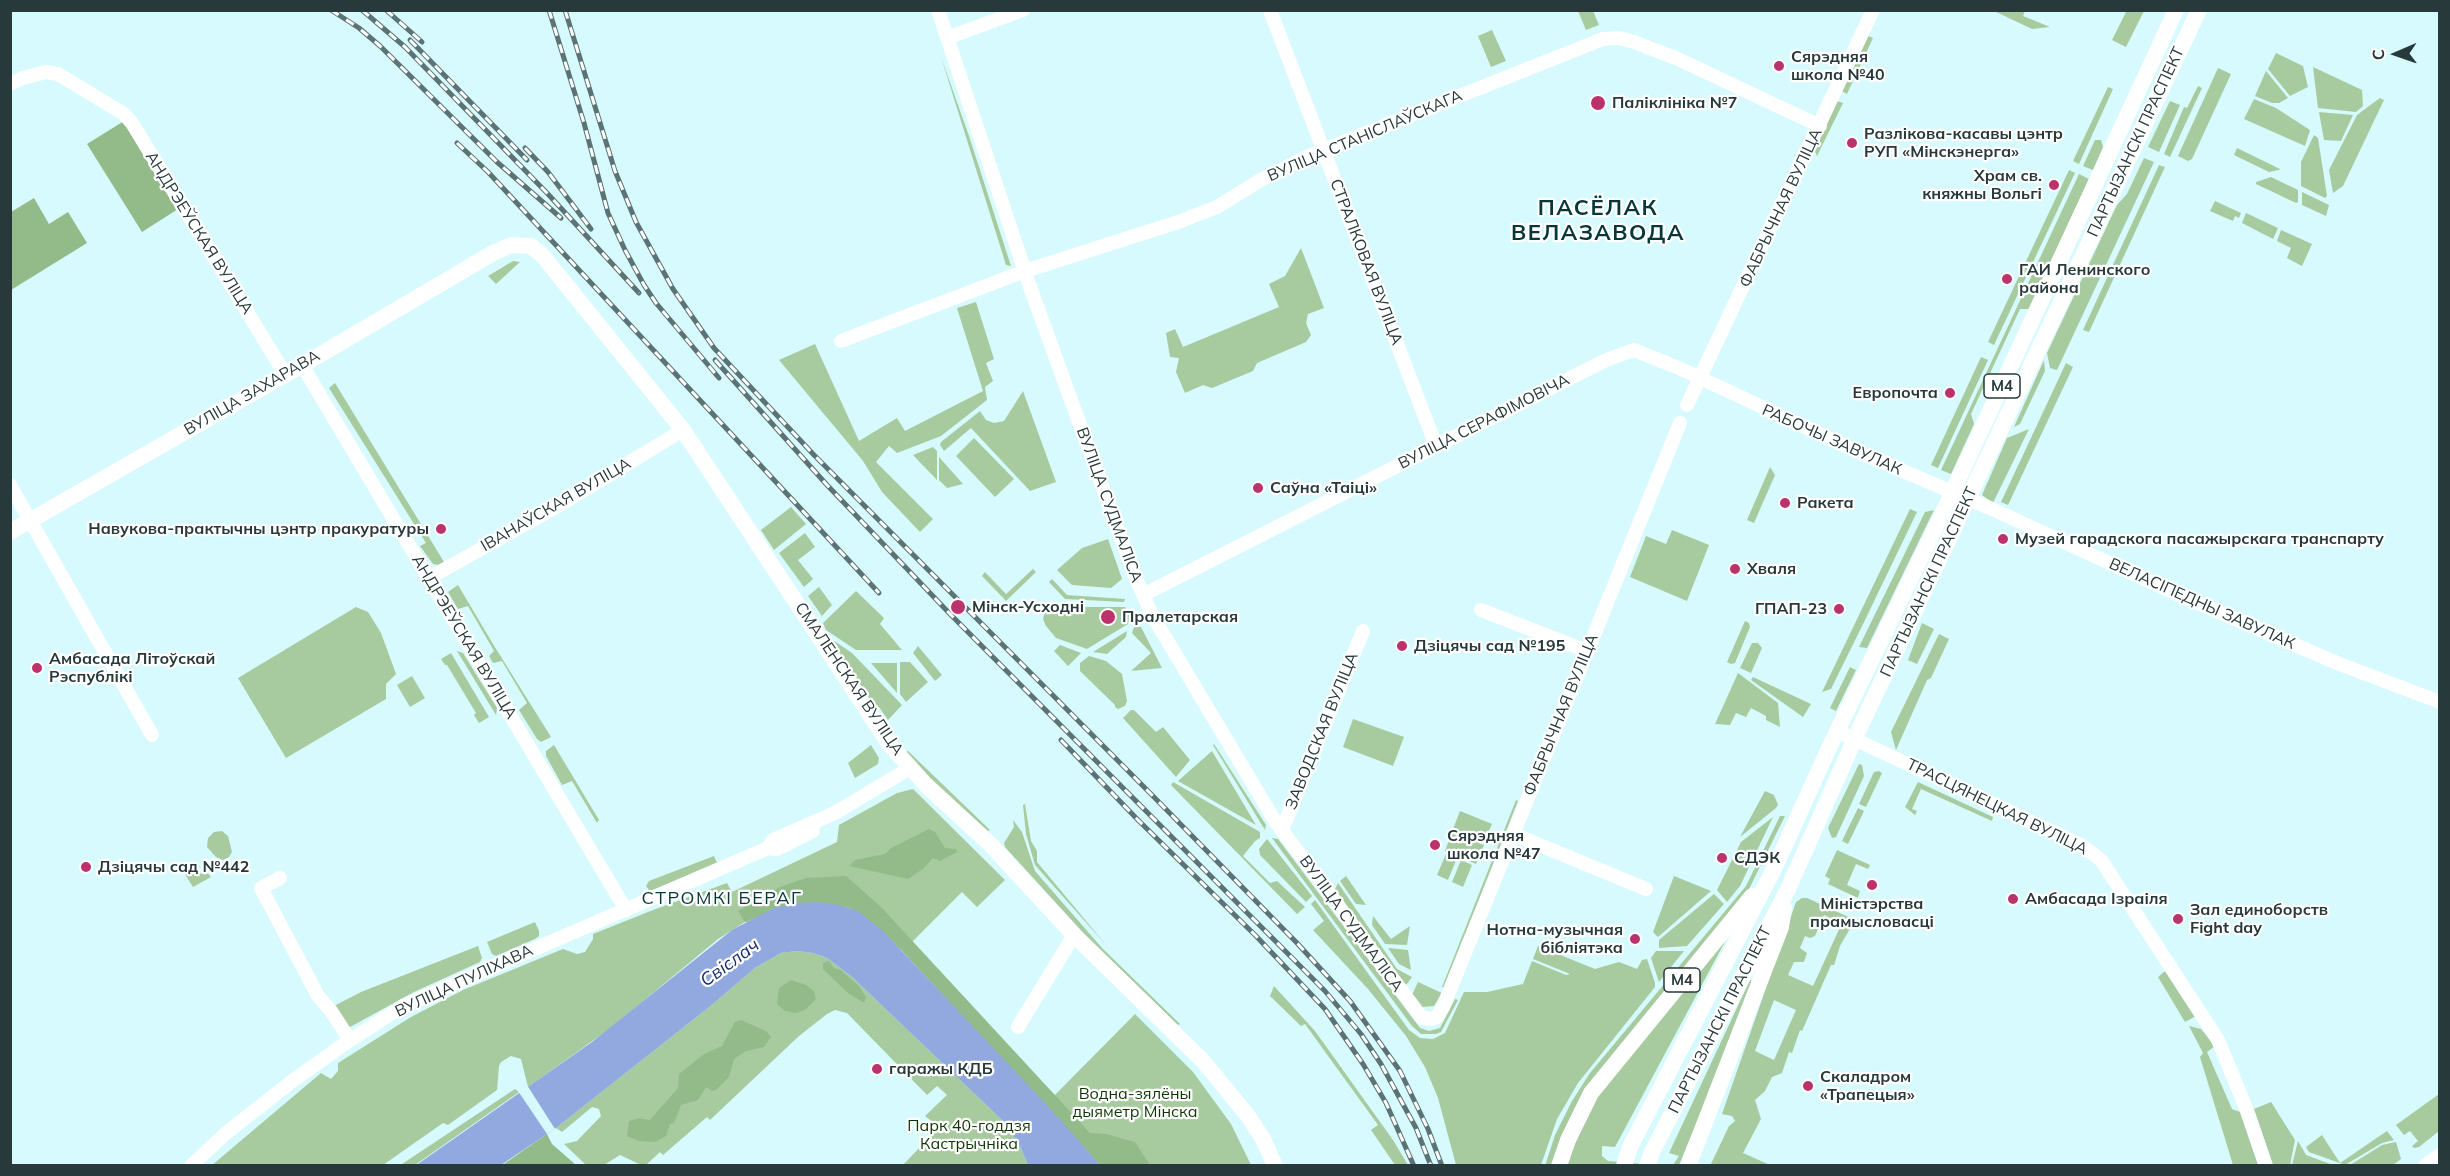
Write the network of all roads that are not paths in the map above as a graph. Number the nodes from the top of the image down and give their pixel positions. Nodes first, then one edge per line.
1 (938, 10) edge
2 (1023, 10) edge
3 (1270, 10) edge
4 (1873, 10) edge
5 (2176, 10) edge
6 (2199, 10) edge
7 (947, 38) junction
8 (10, 84) edge
9 (1820, 126) junction
10 (1323, 151) junction
11 (2079, 221) junction
12 (2094, 230) junction
13 (493, 253) joint
14 (1024, 272) junction
15 (841, 341) dead end
16 (302, 365) junction
17 (285, 374) junction
18 (1699, 378) junction
19 (1687, 405) dead end
20 (1680, 423) dead end
21 (683, 430) junction
22 (1436, 446) junction
23 (10, 485) edge
24 (1960, 496) junction
25 (31, 520) junction
26 (10, 532) edge
27 (429, 578) junction
28 (1143, 595) junction
29 (1481, 610) dead end
30 (1363, 631) dead end
31 (1587, 651) junction
32 (2439, 702) edge
33 (1837, 731) junction
34 (152, 735) dead end
35 (1855, 739) junction
36 (910, 768) junction
37 (1282, 830) junction
38 (1513, 834) junction
39 (1775, 867) junction
40 (280, 878) dead end
41 (1646, 889) dead end
42 (1788, 889) junction
43 (626, 910) junction
44 (1074, 935) junction
45 (1443, 1007) joint
46 (1018, 1027) dead end
47 (346, 1042) junction
48 (2439, 1156) edge
49 (1650, 1158) edge
50 (191, 1166) edge
51 (1275, 1166) edge
52 (1559, 1166) edge
53 (1624, 1166) edge
54 (1688, 1166) edge
55 (2266, 1166) edge
56 (2427, 1166) edge

1 - 7 street, ВУЛІЦА СУДМАЛІСА
2 - 7 street
3 - 10 street, СТРАЛКОВАЯ ВУЛІЦА
4 - 9 street, ФАБРЫЧНАЯ ВУЛІЦА
5 - 11 main road, ПАРТЫЗАНСКІ ПРАСПЕКТ / М4
6 - 12 main road, ПАРТЫЗАНСКІ ПРАСПЕКТ / М4
7 - 14 street, ВУЛІЦА СУДМАЛІСА
8 - 17 street, АНДРЭЕЎСКАЯ ВУЛІЦА
9 - 10 street, ВУЛІЦА СТАНІСЛАЎСКАГА
9 - 18 street, ФАБРЫЧНАЯ ВУЛІЦА
10 - 14 street, ВУЛІЦА СТАНІСЛАЎСКАГА
10 - 22 street, СТРАЛКОВАЯ ВУЛІЦА
11 - 12 main road
11 - 24 main road, ПАРТЫЗАНСКІ ПРАСПЕКТ / М4
12 - 24 main road, ПАРТЫЗАНСКІ ПРАСПЕКТ / М4
13 - 16 main road, ВУЛІЦА ЗАХАРАВА
13 - 21 main road, СМАЛЕНСКАЯ ВУЛІЦА
14 - 15 street, ВУЛІЦА СТАНІСЛАЎСКАГА
14 - 28 street, ВУЛІЦА СУДМАЛІСА
16 - 17 main road, ВУЛІЦА ЗАХАРАВА
16 - 27 street, АНДРЭЕЎСКАЯ ВУЛІЦА
17 - 25 main road, ВУЛІЦА ЗАХАРАВА
18 - 19 street, ФАБРЫЧНАЯ ВУЛІЦА
18 - 22 street, ВУЛІЦА СЕРАФІМОВІЧА
18 - 24 street, РАБОЧЫ ЗАВУЛАК
20 - 31 street, ФАБРЫЧНАЯ ВУЛІЦА
21 - 27 street, ІВАНАЎСКАЯ ВУЛІЦА
21 - 36 main road, СМАЛЕНСКАЯ ВУЛІЦА
22 - 28 street, ВУЛІЦА СЕРАФІМОВІЧА
23 - 25 street
24 - 32 street, ВЕЛАСІПЕДНЫ ЗАВУЛАК
24 - 33 main road, ПАРТЫЗАНСКІ ПРАСПЕКТ / М4
24 - 35 main road, ПАРТЫЗАНСКІ ПРАСПЕКТ / М4
25 - 26 main road, ВУЛІЦА ЗАХАРАВА
25 - 34 street
27 - 43 street, АНДРЭЕЎСКАЯ ВУЛІЦА
28 - 37 street, ВУЛІЦА СУДМАЛІСА
29 - 31 street
30 - 37 street, ЗАВОДСКАЯ ВУЛІЦА
31 - 38 street, ФАБРЫЧНАЯ ВУЛІЦА
33 - 35 street, ТРАСЦЯНЕЦКАЯ ВУЛІЦА
33 - 39 main road, ПАРТЫЗАНСКІ ПРАСПЕКТ / М4
35 - 42 main road, ПАРТЫЗАНСКІ ПРАСПЕКТ / М4
35 - 55 street, ТРАСЦЯНЕЦКАЯ ВУЛІЦА
36 - 43 street, ВУЛІЦА ПУЛІХАВА
36 - 44 main road, СМАЛЕНСКАЯ ВУЛІЦА
37 - 45 street, ВУЛІЦА СУДМАЛІСА
38 - 41 street
38 - 45 street, ФАБРЫЧНАЯ ВУЛІЦА
39 - 52 main road, М4
39 - 53 main road, ПАРТЫЗАНСКІ ПРАСПЕКТ
40 - 47 street
42 - 49 main road, ПАРТЫЗАНСКІ ПРАСПЕКТ
42 - 54 main road, М4
43 - 47 street, ВУЛІЦА ПУЛІХАВА
44 - 46 street
44 - 51 main road, СМАЛЕНСКАЯ ВУЛІЦА
47 - 50 street, ВУЛІЦА ПУЛІХАВА
48 - 56 main road

